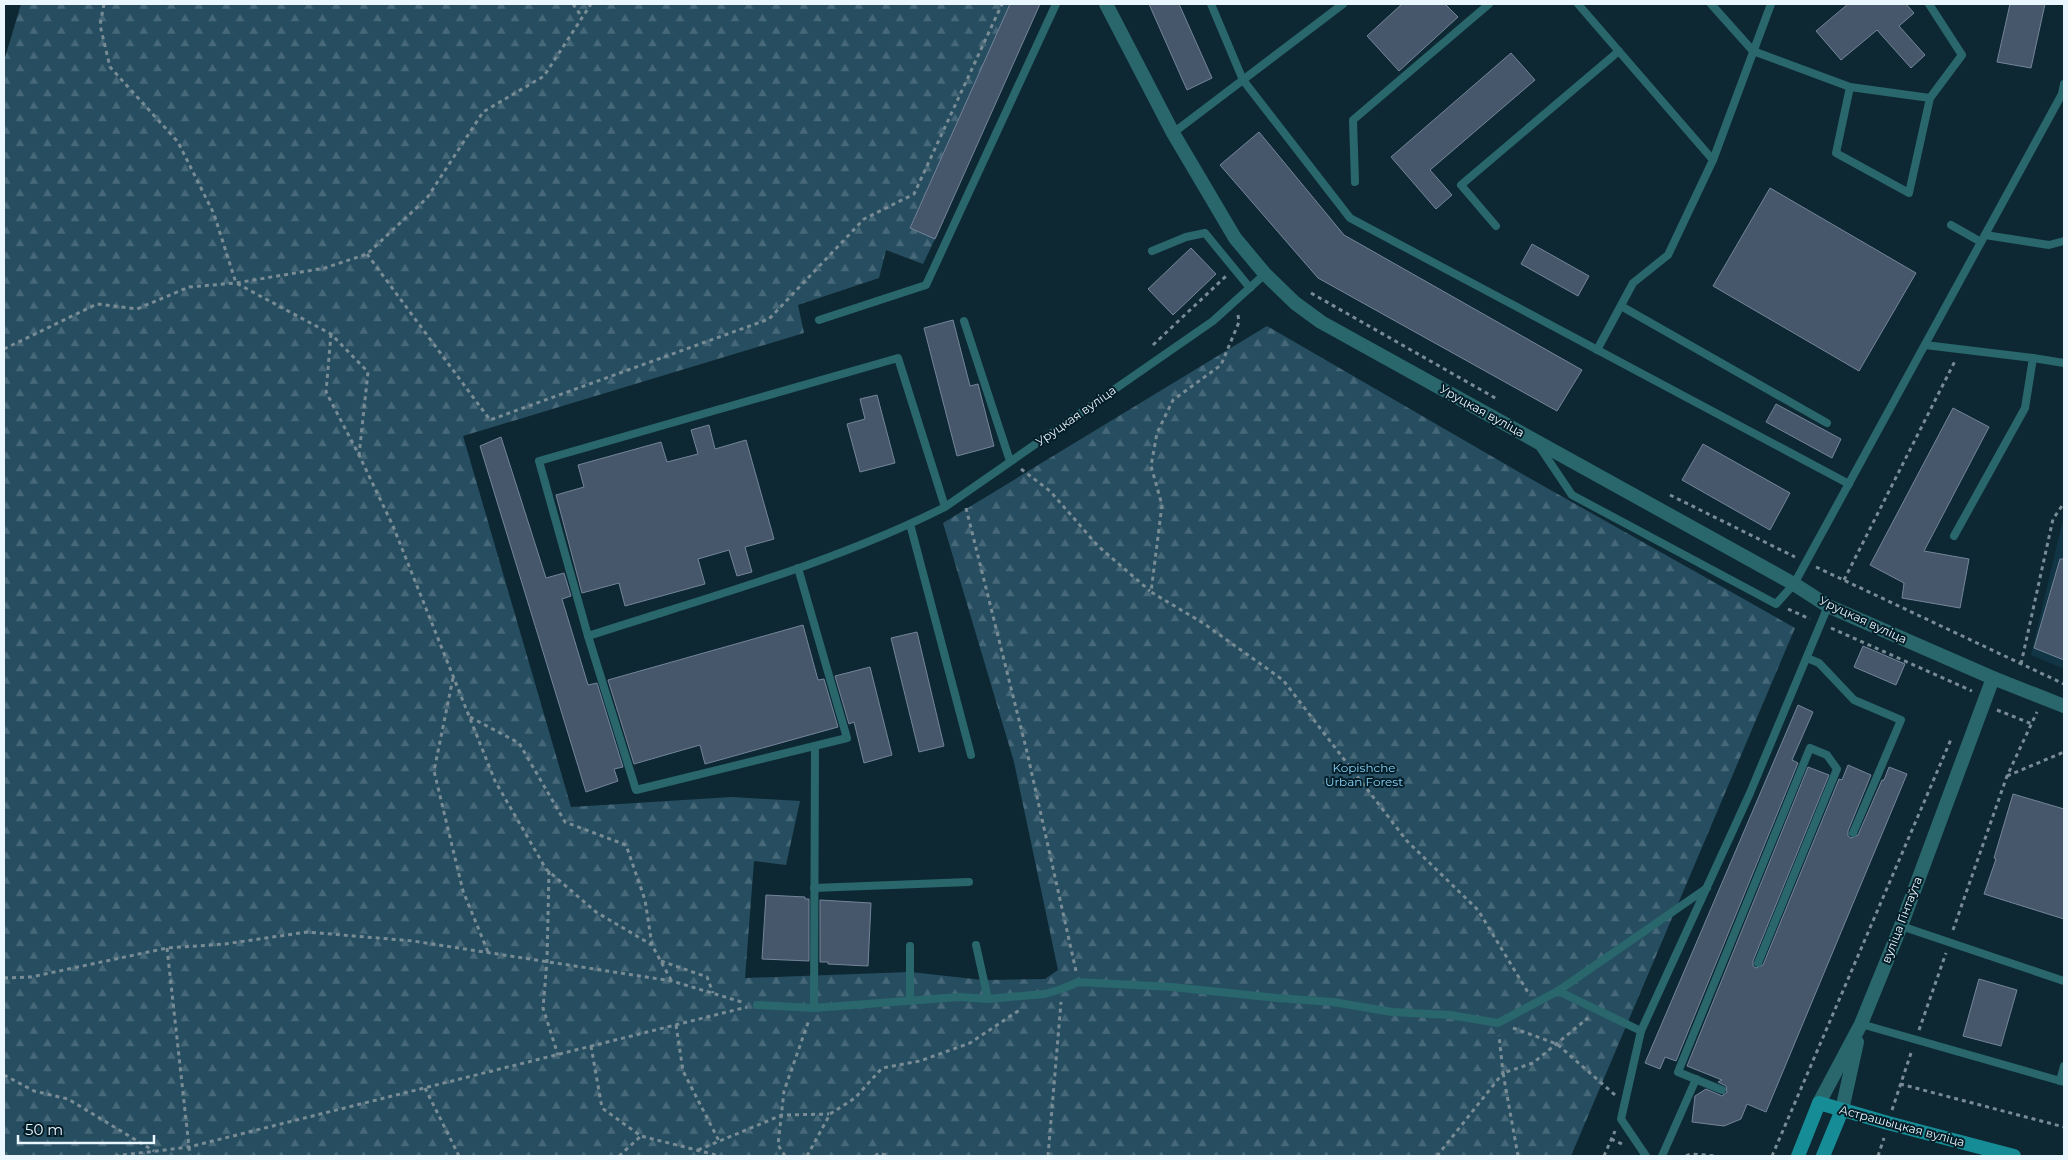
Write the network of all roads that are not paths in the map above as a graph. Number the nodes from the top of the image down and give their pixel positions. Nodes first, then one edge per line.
1 (1056, 4) edge
2 (1106, 4) edge
3 (1211, 4) edge
4 (1344, 4) edge
5 (1489, 4) edge
6 (1578, 4) edge
7 (1710, 4) edge
8 (1771, 4) edge
9 (1929, 4) edge
10 (1619, 51) junction
11 (1754, 51) junction
12 (1243, 80) junction
13 (2064, 84) edge
14 (1850, 87) junction
15 (1930, 98) junction
16 (1173, 133) junction
17 (1713, 160) junction
18 (1355, 182) dead end
19 (1951, 225) dead end
20 (1496, 226) dead end
21 (1983, 238) junction
22 (2064, 241) edge
23 (1152, 251) dead end
24 (1265, 274) junction
25 (1250, 288) junction
26 (1621, 306) junction
27 (819, 320) dead end
28 (964, 321) dead end
29 (1925, 345) junction
30 (1597, 350) junction
31 (2033, 358) junction
32 (2064, 363) edge
33 (1827, 423) dead end
34 (1535, 440) junction
35 (1010, 461) junction
36 (1849, 484) junction
37 (945, 507) junction
38 (910, 524) junction
39 (1954, 536) dead end
40 (798, 568) junction
41 (1794, 584) junction
42 (1828, 606) junction
43 (588, 636) junction
44 (1807, 658) junction
45 (1993, 678) junction
46 (2064, 706) edge
47 (815, 746) junction
48 (971, 755) dead end
49 (1853, 833) dead end
50 (969, 882) dead end
51 (814, 888) junction
52 (1707, 888) junction
53 (1901, 926) junction
54 (976, 945) dead end
55 (910, 946) dead end
56 (1758, 963) dead end
57 (2064, 981) edge
58 (1558, 991) junction
59 (988, 999) junction
60 (910, 1001) junction
61 (757, 1005) dead end
62 (814, 1008) junction
63 (1861, 1024) junction
64 (1641, 1030) junction
65 (2064, 1066) edge
66 (1696, 1079) junction
67 (2062, 1082) edge
68 (1722, 1090) dead end
69 (1819, 1103) junction
70 (1842, 1110) junction
71 (1646, 1156) edge
72 (1662, 1156) edge
73 (1798, 1156) edge
74 (1823, 1156) edge
75 (2014, 1156) edge

1 - 27 lane
2 - 16 street
3 - 12 lane
4 - 12 lane
5 - 18 lane
6 - 10 lane
7 - 11 lane
8 - 11 lane
9 - 15 lane
10 - 17 lane
10 - 20 lane
11 - 14 lane
11 - 17 lane
12 - 16 lane
12 - 30 lane
13 - 21 lane
14 - 15 lane
14 - 15 lane
16 - 24 street
17 - 26 lane
19 - 21 lane
21 - 22 lane
21 - 29 lane
23 - 25 lane
24 - 25 lane, Уруцкая вуліца
24 - 34 street, Уруцкая вуліца
25 - 35 lane, Уруцкая вуліца
26 - 30 lane
26 - 33 lane
28 - 35 lane
29 - 31 lane
29 - 36 lane
30 - 36 lane
31 - 32 lane
31 - 39 lane
34 - 41 street, Уруцкая вуліца
34 - 41 lane
35 - 37 lane, Уруцкая вуліца
36 - 41 lane
37 - 38 lane, Уруцкая вуліца
37 - 43 lane
38 - 40 lane, Уруцкая вуліца
38 - 48 lane
40 - 43 lane, Уруцкая вуліца
40 - 47 lane
41 - 42 street, Уруцкая вуліца
42 - 44 lane
42 - 45 street, Уруцкая вуліца
43 - 47 lane
44 - 49 lane
44 - 52 lane
45 - 46 street, Уруцкая вуліца
45 - 53 street, вуліца Гінтаўта
47 - 51 lane
50 - 51 lane
51 - 62 lane
52 - 58 lane
52 - 64 lane
53 - 57 lane
53 - 63 street, вуліца Гінтаўта
54 - 59 lane
55 - 60 lane
56 - 66 lane
58 - 59 lane
58 - 64 lane
59 - 60 lane
60 - 62 lane
61 - 62 lane
63 - 67 lane
63 - 69 street, вуліца Гінтаўта
63 - 70 street
64 - 71 lane
65 - 67 lane
66 - 68 lane
66 - 72 lane
69 - 70 main road, Астрашыцкая вуліца
69 - 73 main road, вуліца Гінтаўта
70 - 74 main road
70 - 75 main road, Астрашыцкая вуліца

